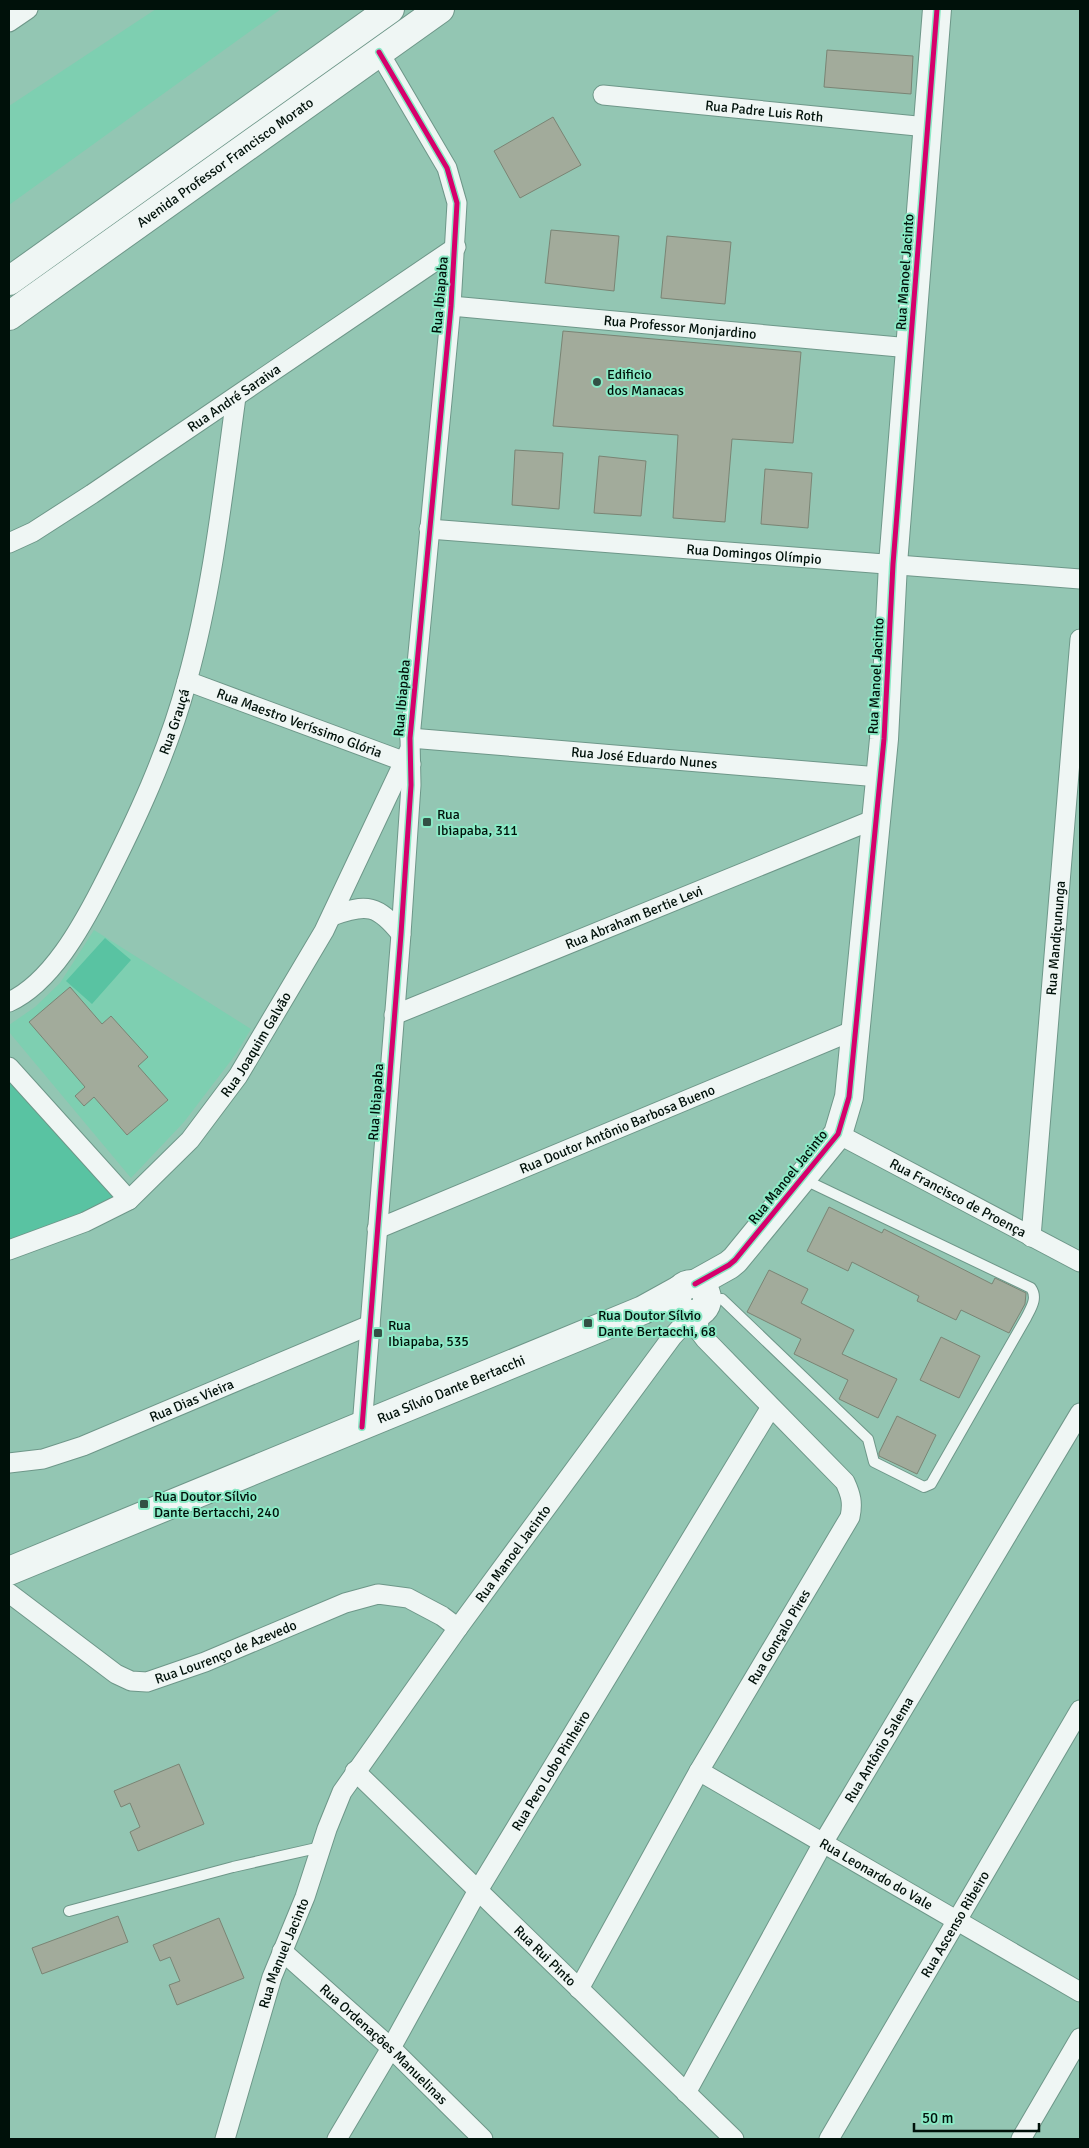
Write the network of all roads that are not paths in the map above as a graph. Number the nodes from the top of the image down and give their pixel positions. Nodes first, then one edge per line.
1 (28, 9) edge
2 (390, 9) edge
3 (440, 9) edge
4 (937, 9) edge
5 (9, 22) edge
6 (379, 52) junction
7 (604, 95) dead end
8 (927, 127) junction
9 (456, 247) junction
10 (9, 281) edge
11 (451, 306) junction
12 (9, 316) edge
13 (910, 348) junction
14 (236, 397) junction
15 (429, 530) junction
16 (9, 543) edge
17 (893, 564) junction
18 (1080, 579) edge
19 (1080, 639) edge
20 (187, 682) junction
21 (408, 753) junction
22 (879, 777) junction
23 (875, 819) junction
24 (332, 916) junction
25 (401, 934) junction
26 (9, 1002) edge
27 (394, 1015) junction
28 (857, 1029) junction
29 (9, 1067) edge
30 (838, 1134) junction
31 (802, 1178) junction
32 (129, 1200) junction
33 (377, 1229) junction
34 (1031, 1237) junction
35 (9, 1250) edge
36 (1080, 1262) edge
37 (692, 1303) junction
38 (370, 1324) junction
39 (771, 1407) junction
40 (1080, 1413) edge
41 (362, 1427) junction
42 (9, 1464) edge
43 (9, 1571) edge
44 (9, 1594) edge
45 (458, 1628) junction
46 (1080, 1710) edge
47 (356, 1771) junction
48 (699, 1772) junction
49 (823, 1843) junction
50 (321, 1847) junction
51 (477, 1892) junction
52 (69, 1911) dead end
53 (956, 1921) junction
54 (282, 1951) junction
55 (578, 1989) junction
56 (1080, 1992) edge
57 (1080, 2038) edge
58 (391, 2048) junction
59 (686, 2093) junction
60 (224, 2139) edge
61 (337, 2139) edge
62 (484, 2139) edge
63 (734, 2139) edge
64 (829, 2139) edge
65 (1021, 2139) edge

1 - 5 street
2 - 10 main road, Avenida Professor Francisco Morato
3 - 6 main road, Avenida Professor Francisco Morato
4 - 8 main road, Rua Manoel Jacinto
6 - 9 street, Rua Ibiapaba
6 - 12 main road, Avenida Professor Francisco Morato
7 - 8 street, Rua Padre Luis Roth
8 - 13 main road, Rua Manoel Jacinto
9 - 11 street, Rua Ibiapaba
9 - 14 street, Rua André Saraiva
11 - 13 street, Rua Professor Monjardino
11 - 15 street, Rua Ibiapaba
13 - 17 main road, Rua Manoel Jacinto
14 - 16 street, Rua André Saraiva
14 - 20 street, Rua Grauçá
15 - 17 street, Rua Domingos Olímpio
15 - 21 street, Rua Ibiapaba
17 - 18 street, Rua Domingos Olímpio
17 - 22 main road, Rua Manoel Jacinto
19 - 34 street, Rua Mandiçununga
20 - 21 street, Rua Maestro Veríssimo Glória
20 - 26 street, Rua Grauçá
21 - 22 street, Rua José Eduardo Nunes
21 - 24 street, Rua Joaquim Galvão
21 - 25 street, Rua Ibiapaba
22 - 23 main road, Rua Manoel Jacinto
23 - 27 street, Rua Abraham Bertie Levi
23 - 28 main road, Rua Manoel Jacinto
24 - 25 street
24 - 32 street, Rua Joaquim Galvão
25 - 27 street, Rua Ibiapaba
27 - 33 street, Rua Ibiapaba
28 - 30 main road, Rua Manoel Jacinto
28 - 33 street, Rua Doutor Antônio Barbosa Bueno
29 - 32 street
30 - 31 main road, Rua Manoel Jacinto
30 - 34 street, Rua Francisco de Proença
31 - 37 main road, Rua Manoel Jacinto
31 - 37 lane
32 - 35 street, Rua Joaquim Galvão
33 - 38 street, Rua Ibiapaba
34 - 36 street, Rua Francisco de Proença
37 - 39 street, Rua Gonçalo Pires
37 - 41 main road, Rua Sílvio Dante Bertacchi
37 - 45 street, Rua Manoel Jacinto
38 - 41 street, Rua Ibiapaba
38 - 42 street, Rua Dias Vieira
39 - 48 street, Rua Gonçalo Pires
39 - 51 street, Rua Pero Lobo Pinheiro
40 - 49 street, Rua Antônio Salema
41 - 43 main road, Rua Sílvio Dante Bertacchi
44 - 45 street, Rua Lourenço de Azevedo
45 - 47 street, Rua Manoel Jacinto
46 - 53 street, Rua Ascenso Ribeiro
47 - 50 street, Rua Manuel Jacinto
47 - 51 street, Rua Rui Pinto
48 - 49 street, Rua Leonardo do Vale
48 - 55 street, Rua Gonçalo Pires
49 - 53 street, Rua Leonardo do Vale
49 - 59 street, Rua Antônio Salema
50 - 52 lane
50 - 54 street, Rua Manuel Jacinto
51 - 55 street, Rua Rui Pinto
51 - 58 street, Rua Pero Lobo Pinheiro
53 - 56 street, Rua Leonardo do Vale
53 - 64 street, Rua Ascenso Ribeiro
54 - 58 street, Rua Ordenações Manuelinas
54 - 60 street, Rua Manuel Jacinto
55 - 59 street, Rua Rui Pinto
57 - 65 street
58 - 61 street, Rua Pero Lobo Pinheiro
58 - 62 street, Rua Ordenações Manuelinas
59 - 63 street, Rua Rui Pinto

